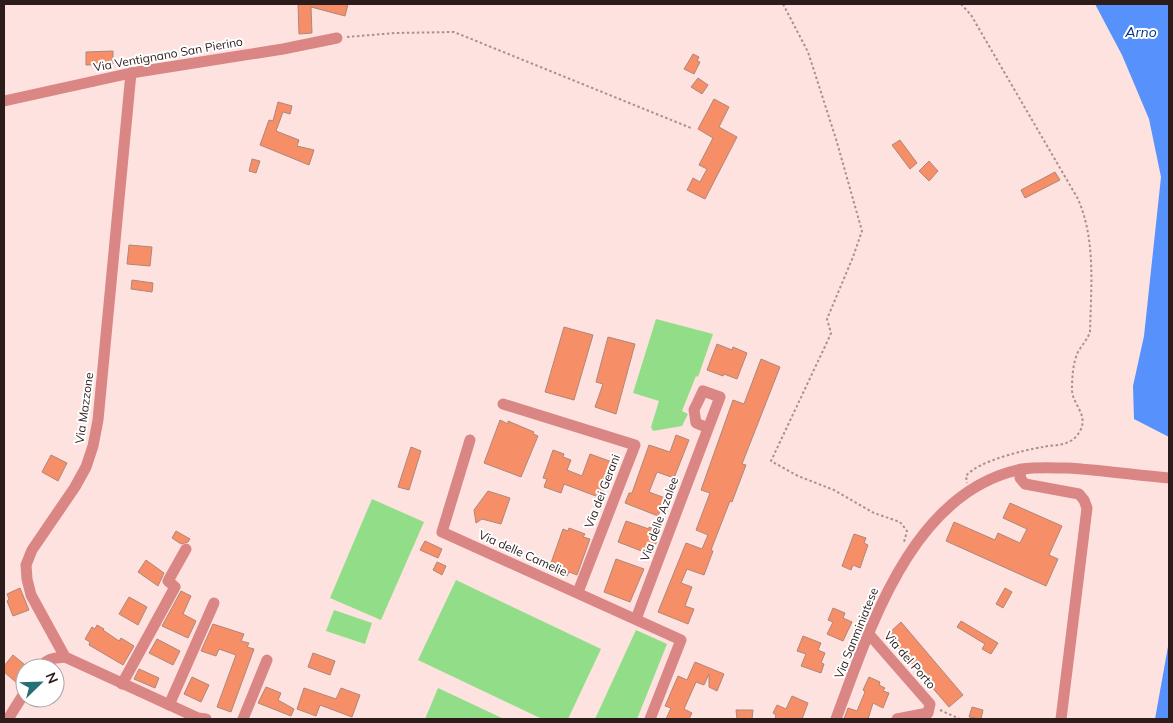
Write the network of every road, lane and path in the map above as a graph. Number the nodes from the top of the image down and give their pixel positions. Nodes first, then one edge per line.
1 (783, 4) edge
2 (961, 4) edge
3 (337, 38) joint
4 (131, 73) junction
5 (4, 101) edge
6 (691, 128) dead end
7 (503, 404) dead end
8 (708, 428) dead end
9 (470, 440) dead end
10 (1021, 470) junction
11 (1169, 478) edge
12 (971, 490) junction
13 (186, 549) dead end
14 (911, 551) junction
15 (578, 592) junction
16 (214, 603) dead end
17 (636, 619) junction
18 (868, 633) junction
19 (66, 657) junction
20 (53, 658) edge
21 (267, 660) dead end
22 (122, 684) junction
23 (930, 704) junction
24 (169, 705) junction
25 (15, 708) edge
26 (8, 719) edge
27 (206, 719) edge
28 (243, 719) edge
29 (650, 719) edge
30 (836, 719) edge
31 (897, 719) edge
32 (960, 719) edge
33 (1061, 719) edge

1 - 14 path
2 - 12 path
3 - 4 street, Via Ventignano San Pierino
3 - 6 path
4 - 5 street, Via Ventignano San Pierino
4 - 19 street, Via Mazzone
7 - 15 street, Via dei Gerani
8 - 17 street, Via delle Azalee
9 - 15 street, Via delle Camelie
10 - 11 street, Via Sanminiatese
10 - 12 street, Via Sanminiatese
10 - 33 street
12 - 14 street, Via Sanminiatese
13 - 22 street
14 - 18 street, Via Sanminiatese
15 - 17 street, Via delle Camelie
16 - 24 street
17 - 29 street, Via delle Camelie
18 - 23 street, Via del Porto
18 - 30 street, Via Sanminiatese
19 - 20 street
19 - 22 street
21 - 28 street
22 - 24 street
23 - 31 street
23 - 32 path
24 - 27 street
25 - 26 street

